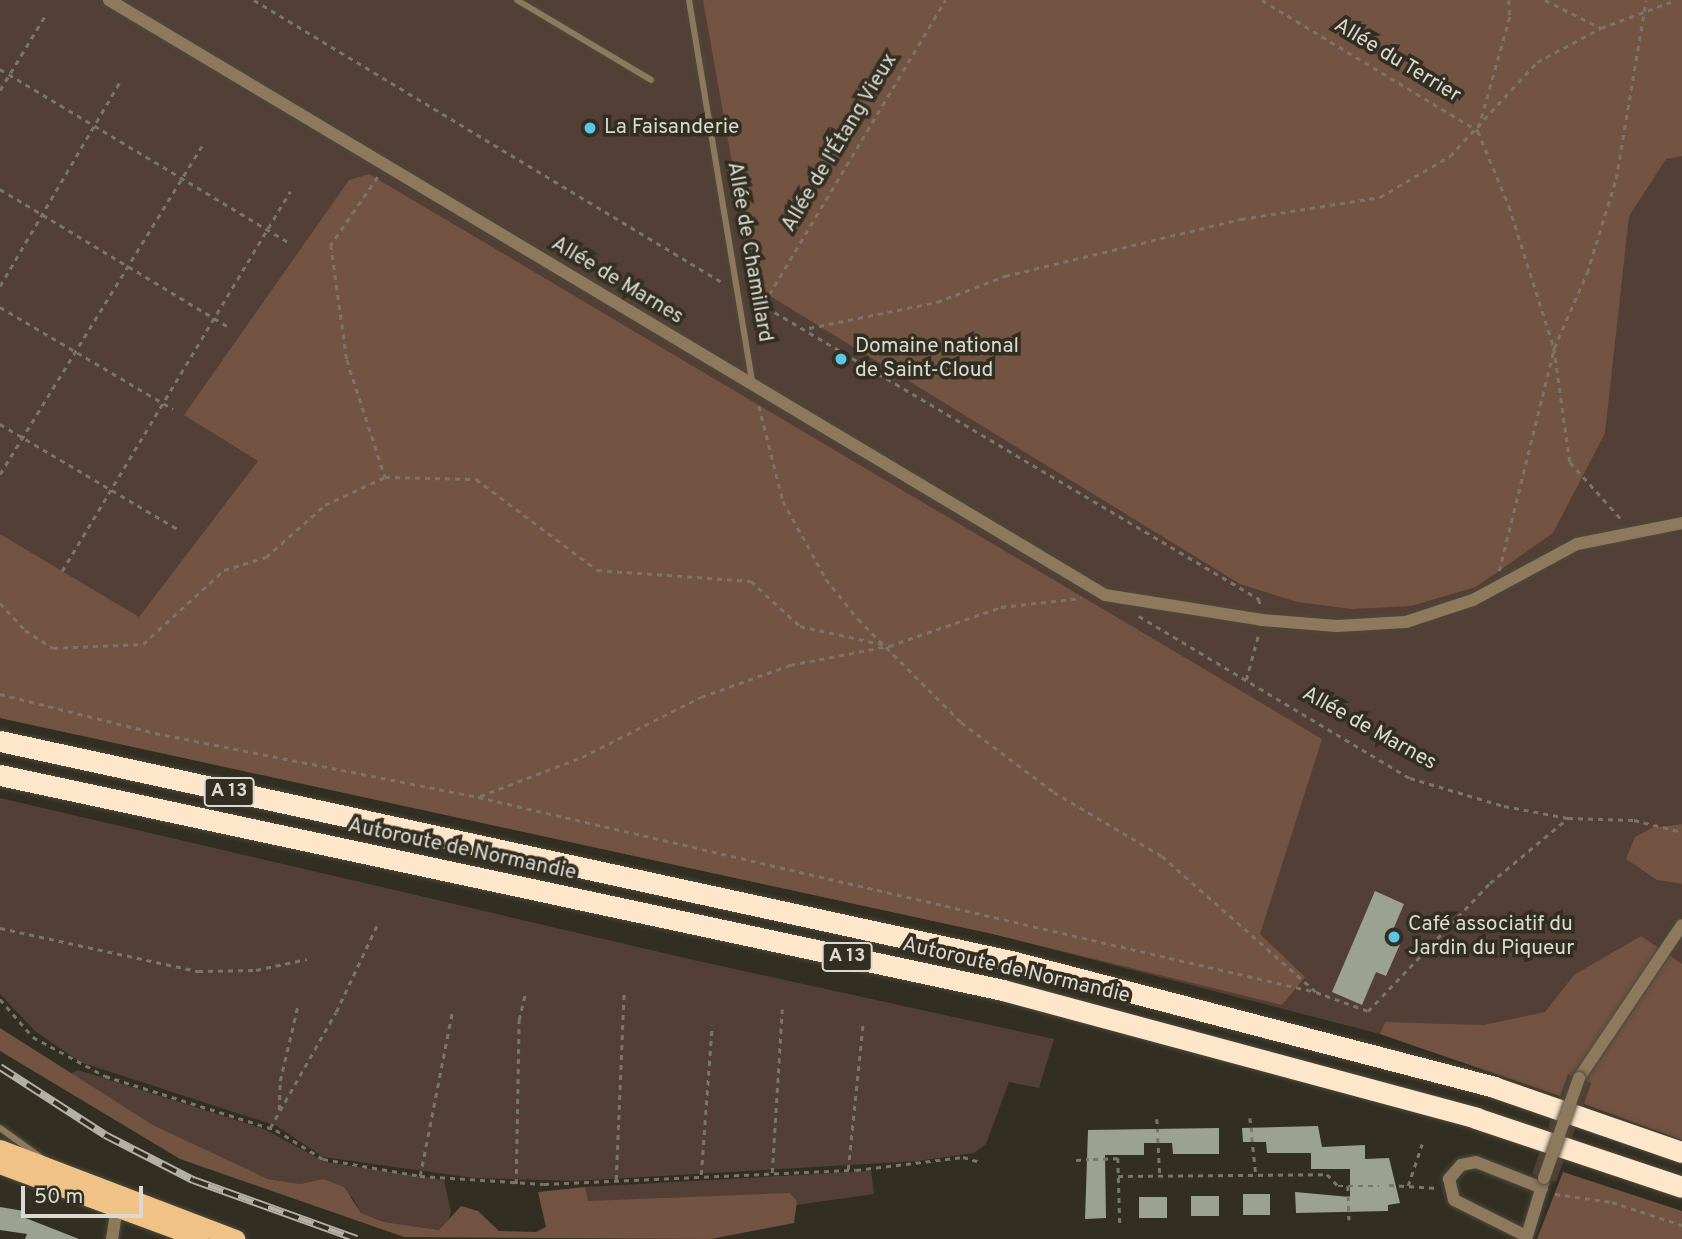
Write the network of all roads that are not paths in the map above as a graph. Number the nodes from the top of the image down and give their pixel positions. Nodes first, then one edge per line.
1 (109, 0) edge
2 (517, 0) edge
3 (689, 0) edge
4 (651, 79) dead end
5 (754, 386) junction
6 (1682, 523) edge
7 (0, 741) edge
8 (0, 775) edge
9 (1682, 925) edge
10 (0, 1128) edge
11 (0, 1149) edge
12 (1682, 1152) edge
13 (0, 1165) edge
14 (51, 1166) junction
15 (1543, 1183) junction
16 (1682, 1187) edge
17 (118, 1200) junction
18 (1526, 1238) edge
19 (112, 1239) edge
20 (200, 1239) edge
21 (236, 1239) edge

1 - 5 street, Allée de Marnes
2 - 4 lane
3 - 5 lane, Allée de Chamillard
5 - 6 street, Allée de Marnes
7 - 12 highway, Autoroute de Normandie / A 13
8 - 16 highway, Autoroute de Normandie / A 13
9 - 15 street, bridge
10 - 14 lane
11 - 14 main road
13 - 17 main road
14 - 17 main road
15 - 18 street
15 - 18 street
17 - 19 street
17 - 20 main road
17 - 21 main road

